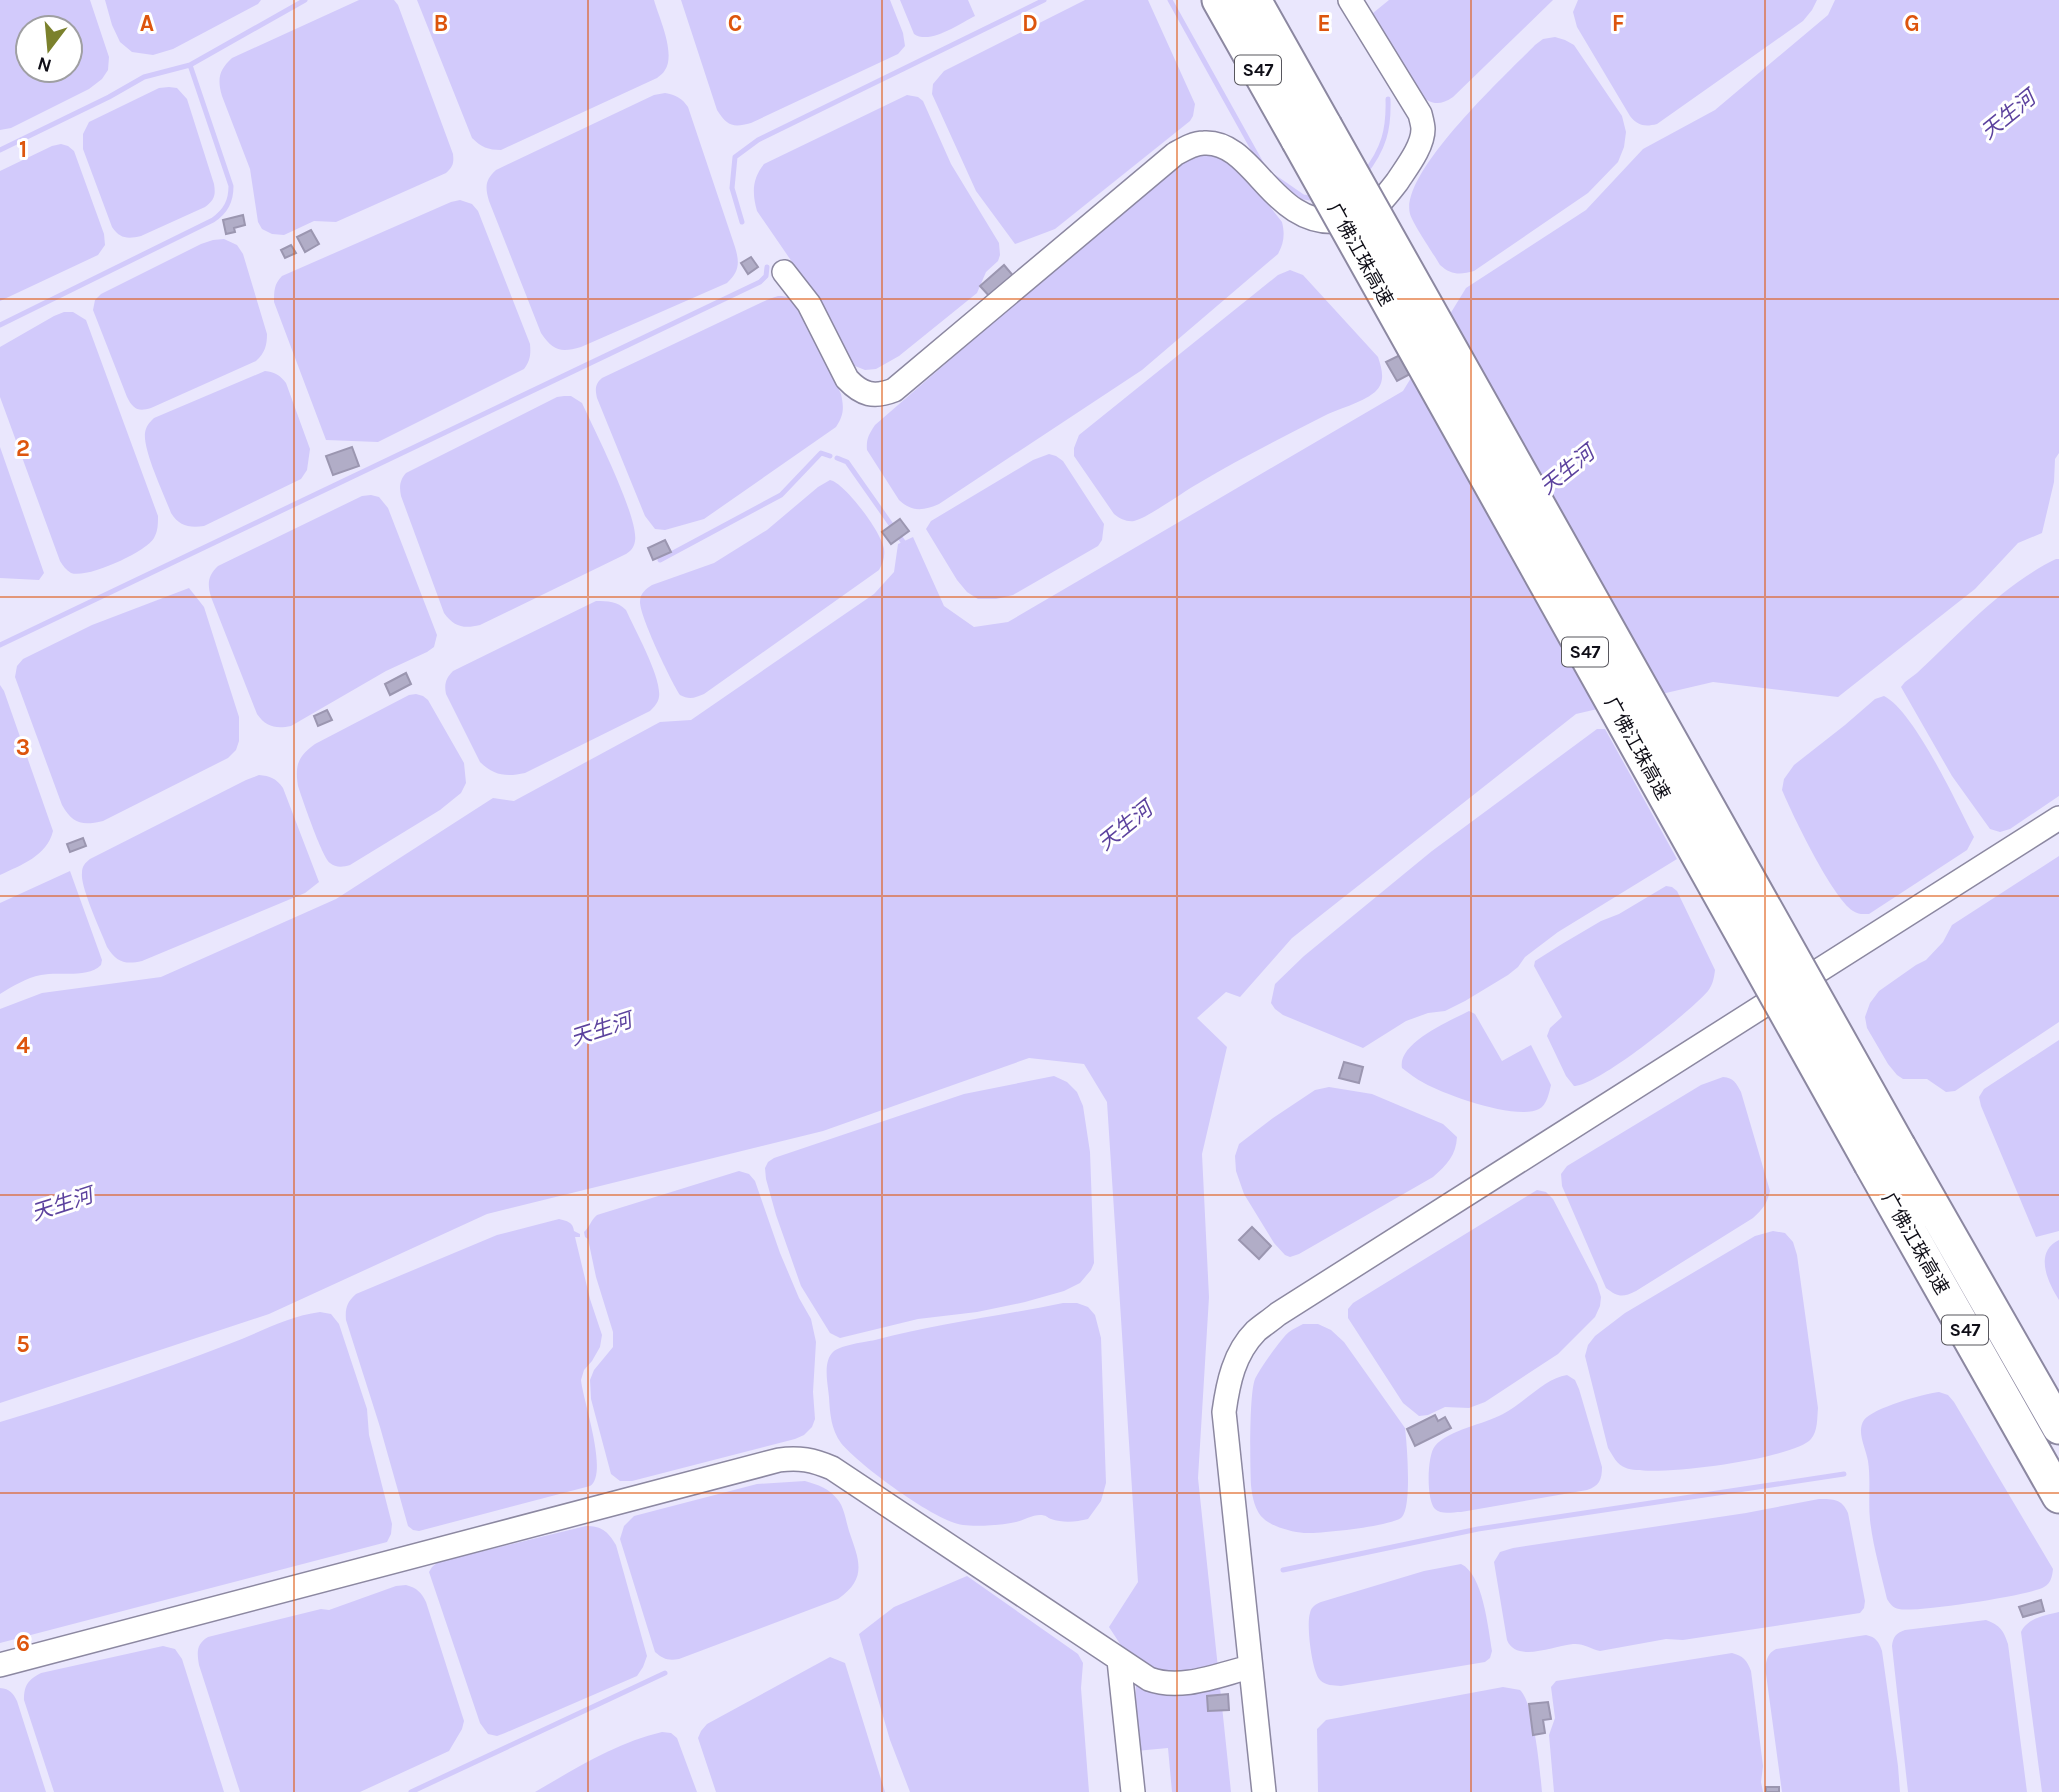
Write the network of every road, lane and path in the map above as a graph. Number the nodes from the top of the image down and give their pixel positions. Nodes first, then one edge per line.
1 (1219, 0) edge
2 (1254, 0) edge
3 (1358, 3) edge
4 (1311, 133) junction
5 (784, 272) dead end
6 (2059, 818) edge
7 (2059, 1427) edge
8 (2059, 1496) edge
9 (1119, 1660) junction
10 (0, 1665) edge
11 (1251, 1667) junction
12 (1133, 1792) edge
13 (1264, 1792) edge

1 - 4 highway, 广佛江珠高速 / S47
2 - 4 highway, 广佛江珠高速 / S47
3 - 5 street
4 - 7 highway, 广佛江珠高速 / S47, bridge
4 - 8 highway, 广佛江珠高速 / S47, bridge
6 - 11 street
9 - 10 street
9 - 11 street
9 - 12 street
11 - 13 street

